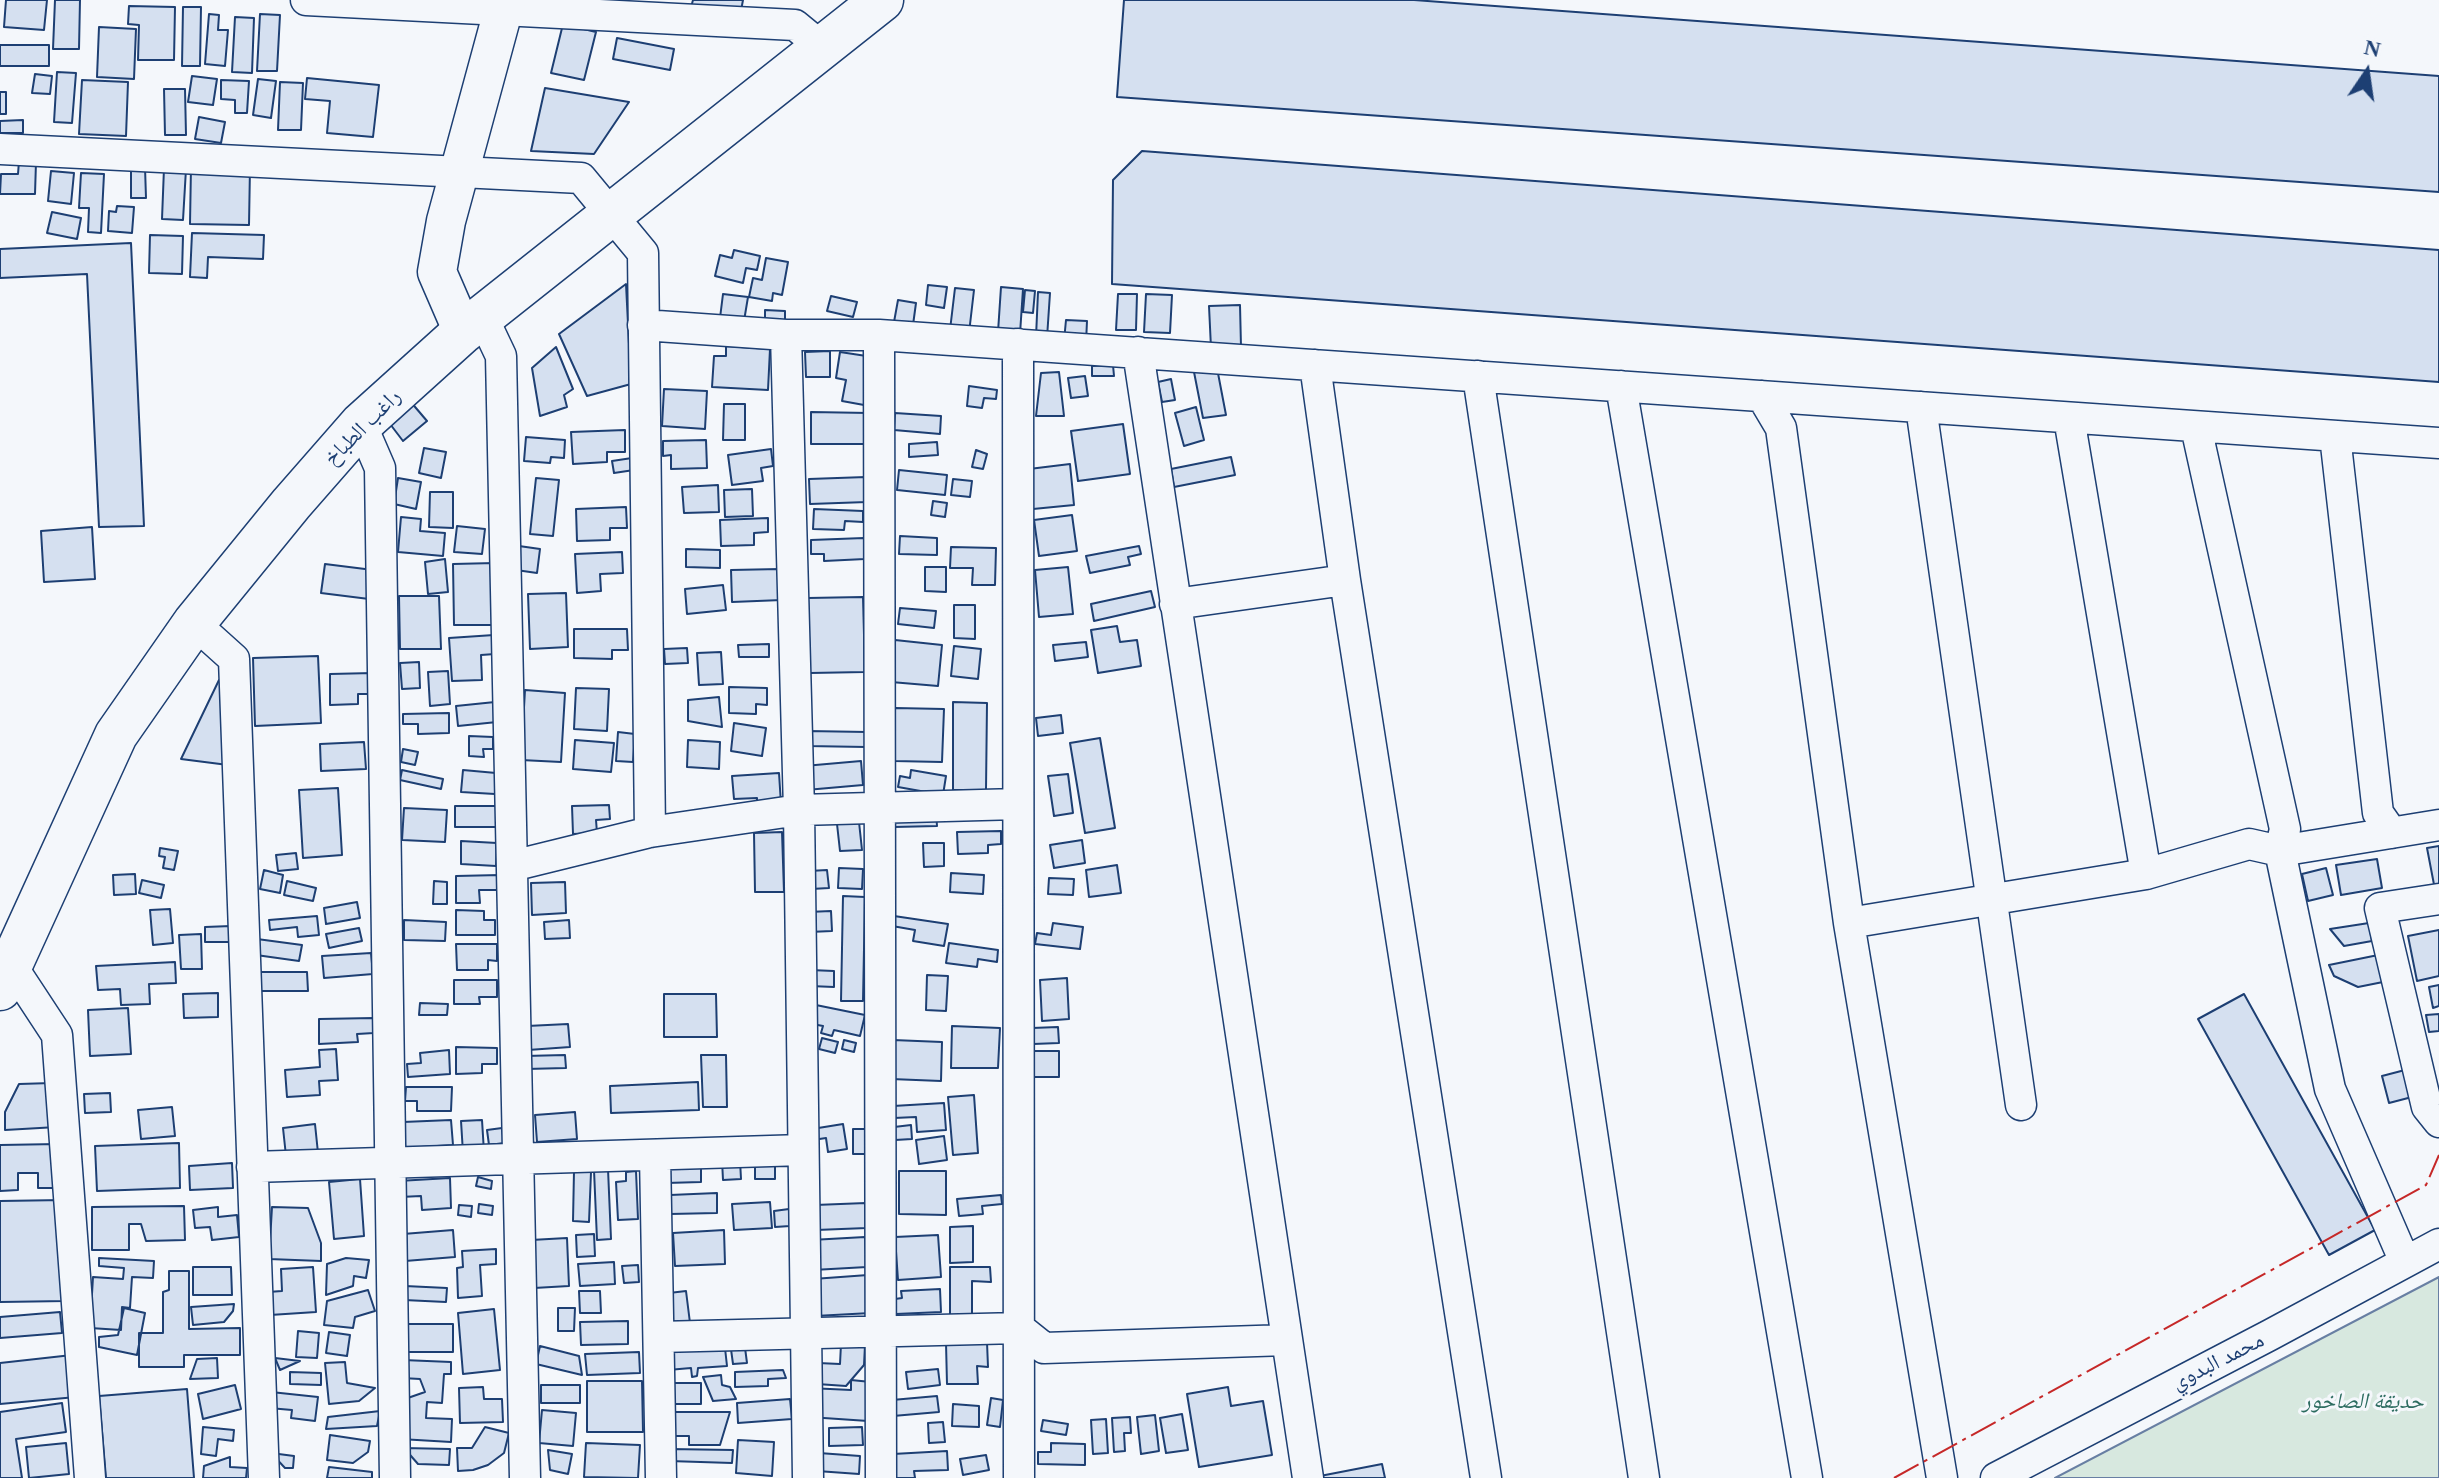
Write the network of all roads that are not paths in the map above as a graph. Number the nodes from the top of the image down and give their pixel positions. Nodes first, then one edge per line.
1 (306, 0) edge
2 (882, 0) edge
3 (505, 5) edge
4 (823, 48) junction
5 (0, 149) edge
6 (459, 172) junction
7 (612, 215) junction
8 (473, 325) junction
9 (643, 325) junction
10 (786, 335) junction
11 (879, 335) junction
12 (1018, 344) junction
13 (1138, 352) junction
14 (1315, 365) junction
15 (1478, 376) junction
16 (1621, 386) junction
17 (1762, 396) junction
18 (1921, 407) junction
19 (2069, 418) junction
20 (361, 424) junction
21 (2196, 427) junction
22 (2335, 436) junction
23 (2439, 443) edge
24 (1345, 580) junction
25 (1175, 604) junction
26 (194, 623) junction
27 (1018, 804) junction
28 (880, 806) junction
29 (799, 810) junction
30 (2439, 825) edge
31 (650, 832) junction
32 (2392, 833) junction
33 (2280, 851) junction
34 (512, 866) junction
35 (2146, 874) junction
36 (1991, 899) junction
37 (2439, 899) edge
38 (1849, 923) junction
39 (6, 977) edge
40 (2021, 1105) dead end
41 (2439, 1122) edge
42 (803, 1150) junction
43 (655, 1155) junction
44 (519, 1159) junction
45 (390, 1163) junction
46 (252, 1167) junction
47 (2439, 1244) edge
48 (2405, 1262) junction
49 (1019, 1328) junction
50 (881, 1331) junction
51 (806, 1333) junction
52 (659, 1337) junction
53 (1287, 1340) junction
54 (90, 1478) edge
55 (264, 1478) edge
56 (395, 1478) edge
57 (525, 1478) edge
58 (661, 1478) edge
59 (808, 1478) edge
60 (881, 1478) edge
61 (1019, 1478) edge
62 (1308, 1478) edge
63 (1486, 1478) edge
64 (1644, 1478) edge
65 (1807, 1478) edge
66 (1942, 1478) edge
67 (1996, 1478) edge

1 - 3 street
2 - 4 main road, راغب الطباخ
3 - 4 street
3 - 6 street
4 - 7 main road, راغب الطباخ
5 - 6 street
6 - 7 street
6 - 8 street
7 - 8 main road, راغب الطباخ
7 - 9 street
8 - 20 main road, راغب الطباخ
8 - 34 street
9 - 10 street
9 - 31 street
10 - 11 street
10 - 29 street
11 - 12 street
11 - 28 street
12 - 13 street
12 - 27 street
13 - 14 street
13 - 25 street
14 - 15 street
14 - 24 street
15 - 16 street
15 - 64 street
16 - 17 street
16 - 65 street
17 - 18 street
17 - 38 street
18 - 19 street
18 - 36 street
19 - 21 street
19 - 35 street
20 - 26 main road, راغب الطباخ
20 - 45 street
21 - 22 street
21 - 33 street
22 - 23 street
22 - 32 street
24 - 25 street
24 - 63 street
25 - 53 street
26 - 39 main road, راغب الطباخ
26 - 46 street
27 - 28 street
27 - 49 street
28 - 29 street
28 - 50 street
29 - 31 street
29 - 42 street
30 - 32 street
31 - 34 street
32 - 33 street
33 - 35 street
33 - 48 street
34 - 44 street
35 - 36 street
36 - 38 street
36 - 40 street
37 - 41 street
38 - 66 street
39 - 54 street
42 - 43 street
42 - 51 street
43 - 44 street
43 - 52 street
44 - 45 street
44 - 57 street
45 - 46 street
45 - 56 street
46 - 55 street
47 - 48 street, محمد البدوي
48 - 67 street, محمد البدوي
49 - 50 street
49 - 53 street
49 - 61 street
50 - 51 street
50 - 60 street
51 - 52 street
51 - 59 street
52 - 58 street
53 - 62 street

